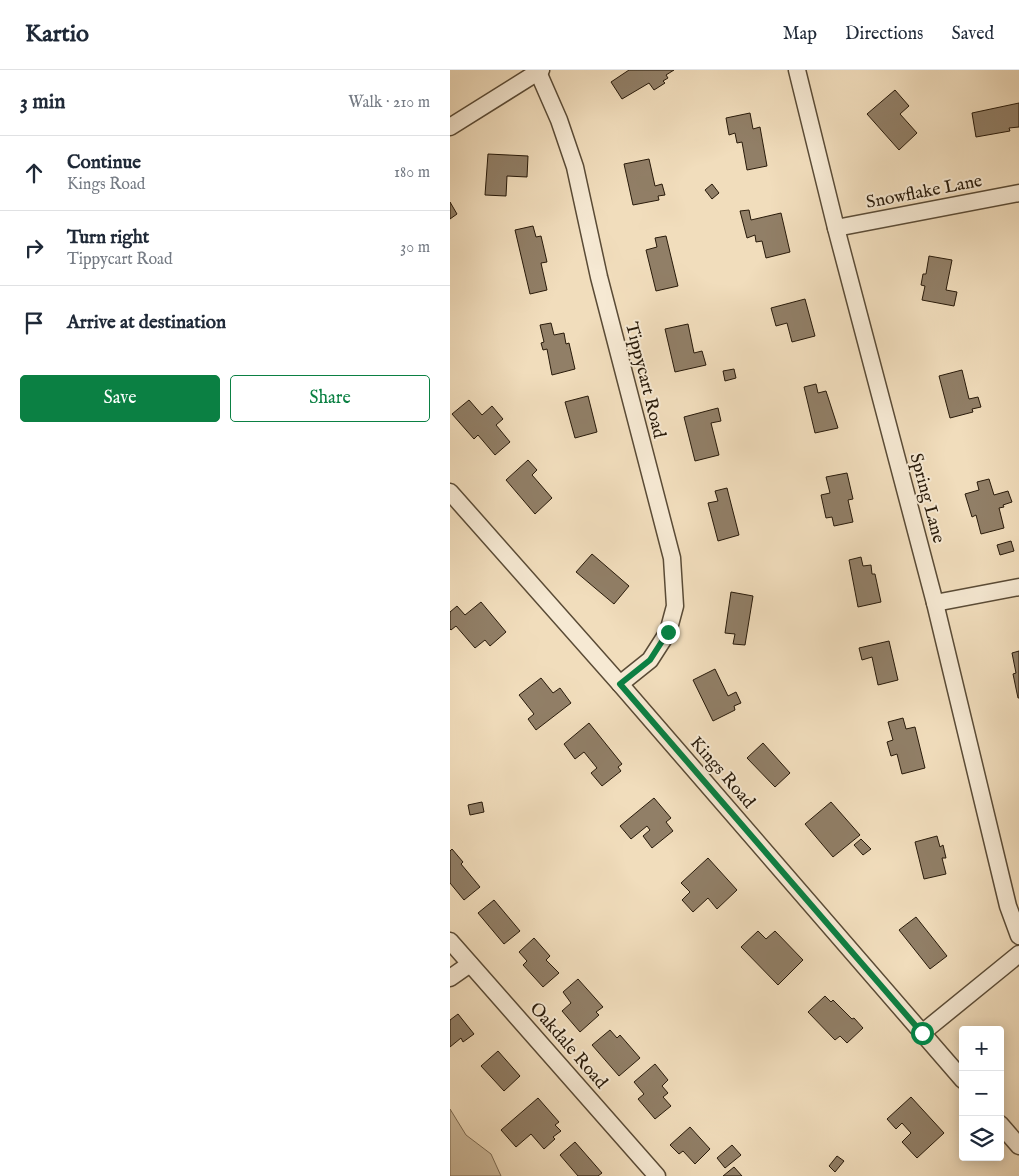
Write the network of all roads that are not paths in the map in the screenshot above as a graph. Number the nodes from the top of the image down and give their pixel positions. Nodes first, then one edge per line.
1 (798, 70) edge
2 (539, 71) edge
3 (450, 127) edge
4 (1019, 193) edge
5 (836, 228) junction
6 (450, 492) edge
7 (1019, 587) edge
8 (935, 602) junction
9 (620, 684) junction
10 (1019, 936) edge
11 (450, 941) edge
12 (1019, 954) edge
13 (470, 964) junction
14 (450, 978) edge
15 (922, 1033) junction
16 (959, 1075) edge
17 (1004, 1129) edge
18 (1019, 1146) edge
19 (657, 1176) edge

1 - 5 street, Spring Lane
2 - 3 street
2 - 9 street, Tippycart Road
4 - 5 street, Snowflake Lane
5 - 8 street, Spring Lane
6 - 9 street, Kings Road
7 - 8 street
8 - 10 street, Spring Lane
9 - 15 street, Kings Road
11 - 13 street, Oakdale Road
12 - 15 street
13 - 14 street
13 - 19 street, Oakdale Road
15 - 16 street, Kings Road
17 - 18 street

